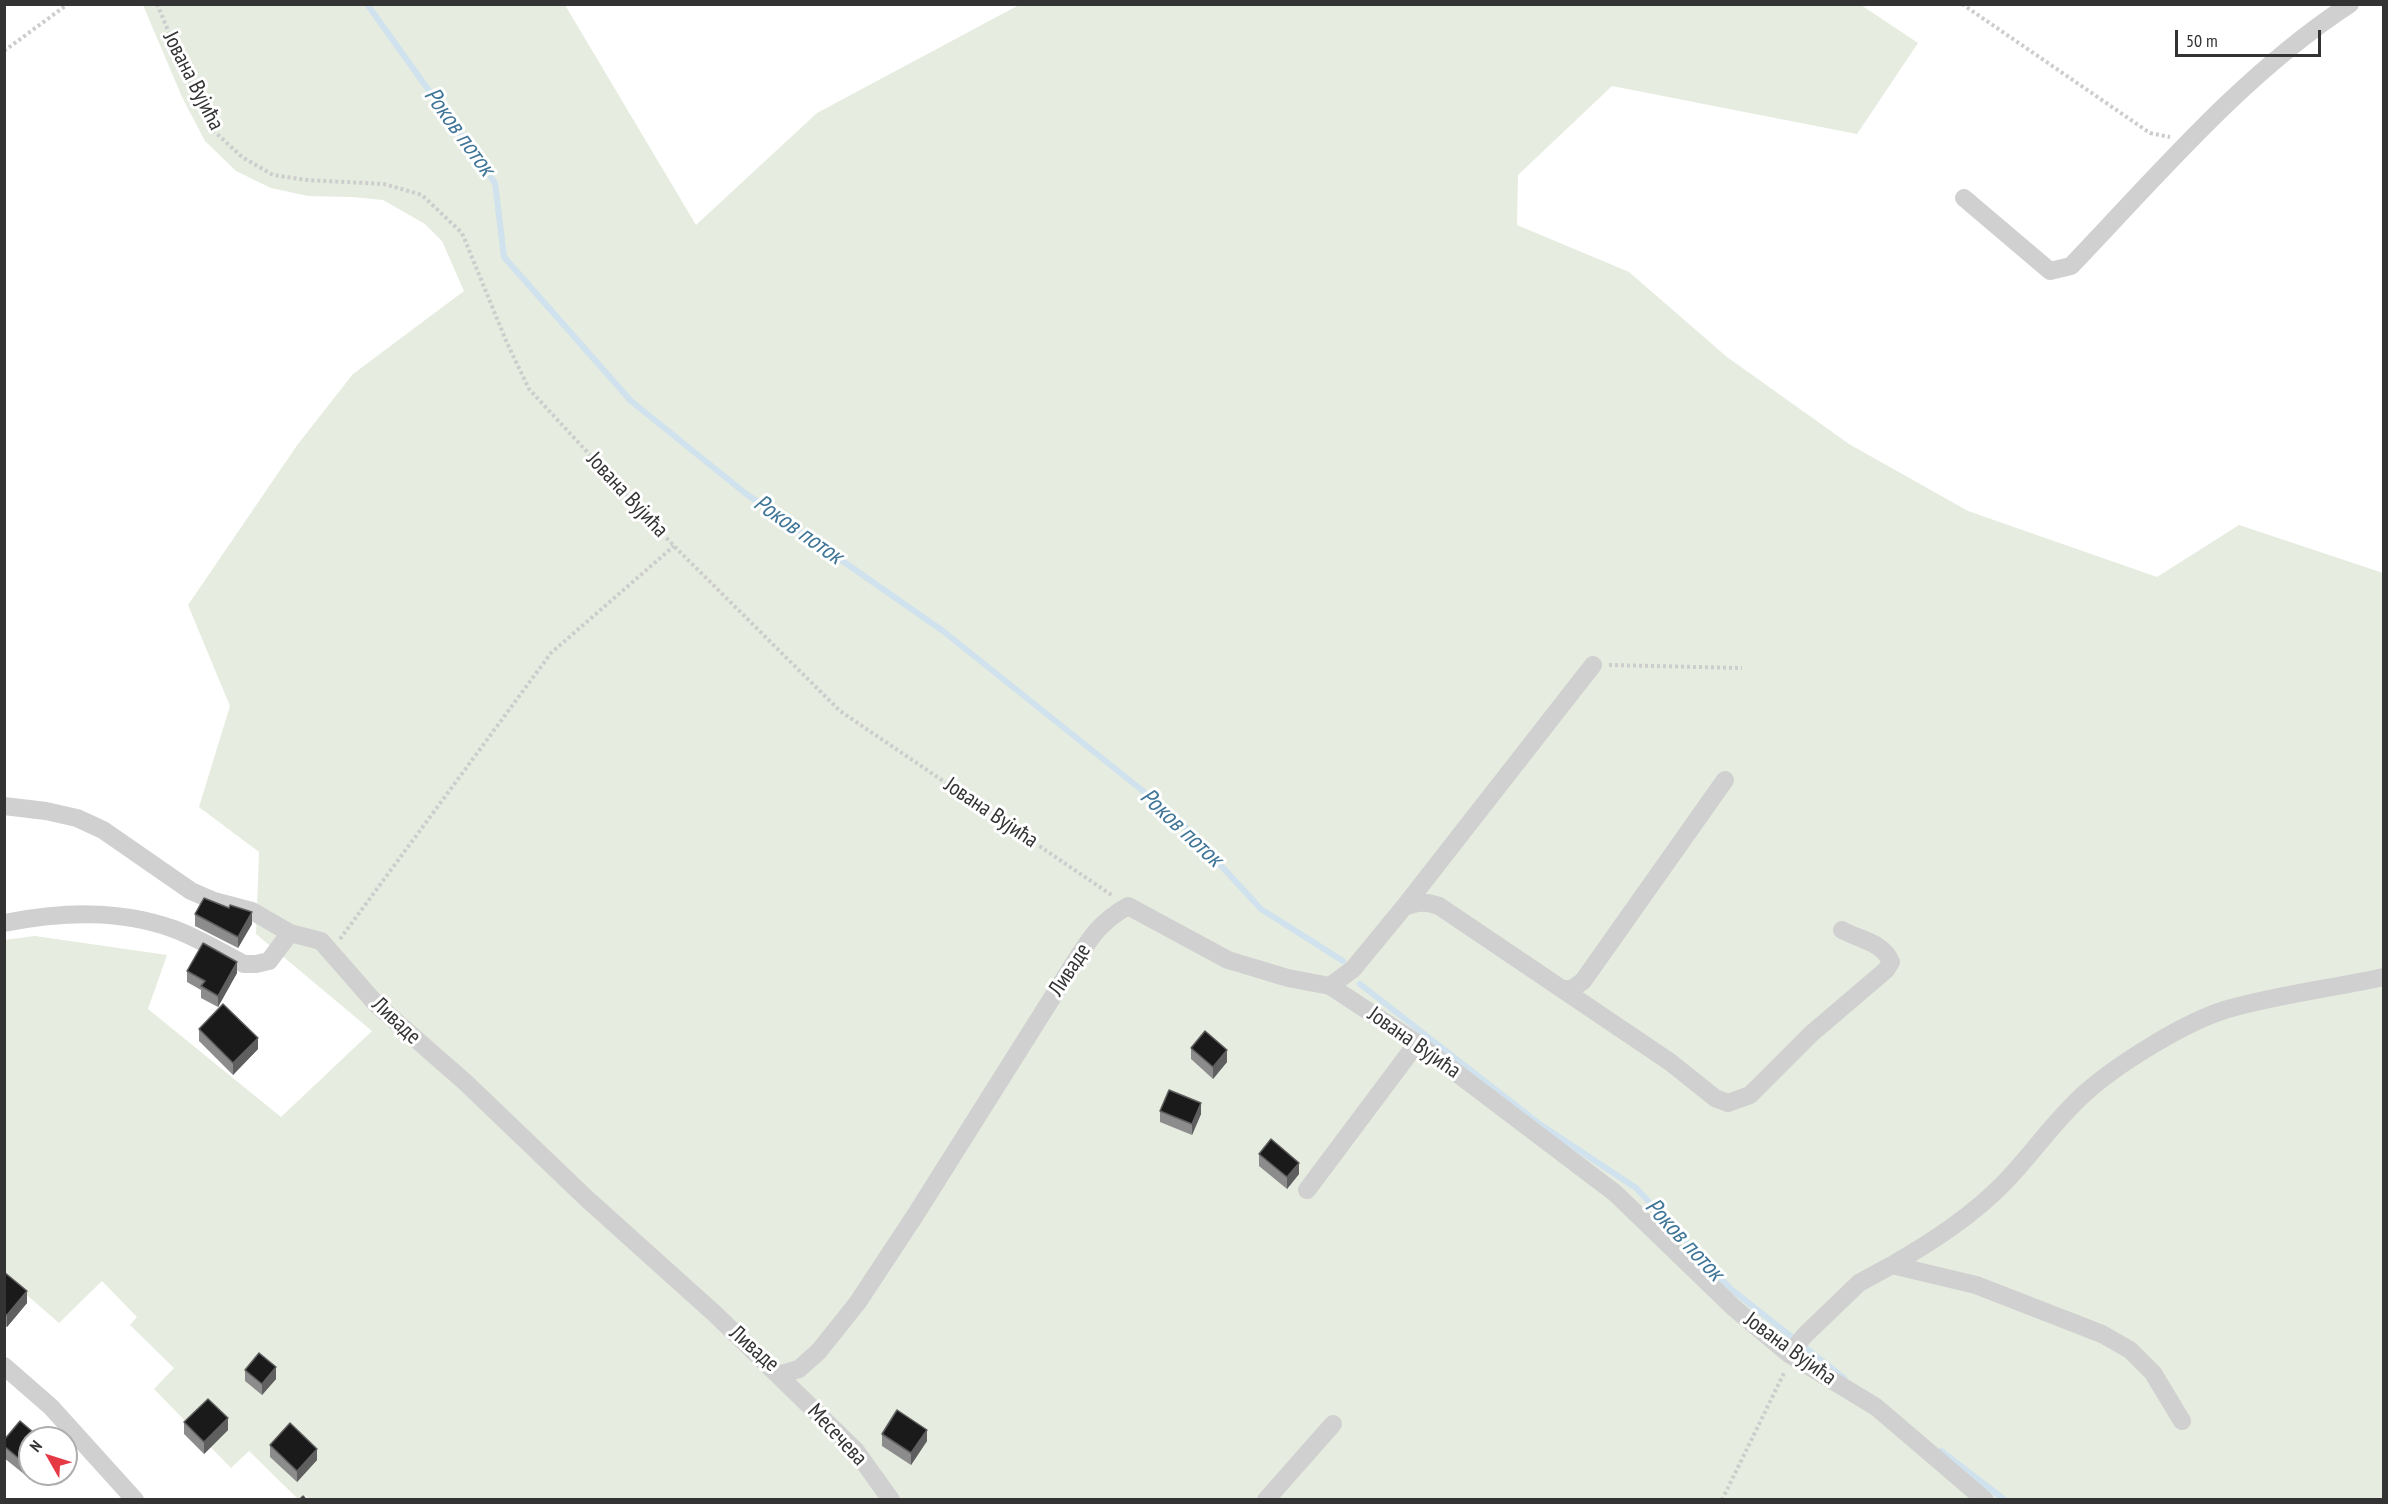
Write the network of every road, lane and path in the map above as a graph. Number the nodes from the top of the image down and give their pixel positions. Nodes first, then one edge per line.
1 (69, 4) edge
2 (156, 4) edge
3 (1962, 4) edge
4 (2350, 4) edge
5 (4, 51) edge
6 (2197, 133) junction
7 (1964, 198) dead end
8 (674, 546) junction
9 (1593, 665) joint
10 (1742, 668) dead end
11 (1725, 780) dead end
12 (4, 806) edge
13 (1128, 906) junction
14 (1404, 907) junction
15 (4, 923) edge
16 (1842, 930) dead end
17 (290, 933) junction
18 (331, 951) junction
19 (2384, 977) edge
20 (1330, 986) junction
21 (1562, 989) junction
22 (1417, 1042) junction
23 (1307, 1190) dead end
24 (1892, 1265) junction
25 (1791, 1351) junction
26 (4, 1366) edge
27 (778, 1375) junction
28 (2182, 1421) dead end
29 (1334, 1424) dead end
30 (135, 1500) edge
31 (891, 1500) edge
32 (1266, 1500) edge
33 (1722, 1500) edge
34 (1985, 1500) edge

1 - 5 path
2 - 8 path, Јована Вујића
3 - 6 path
4 - 6 street
6 - 7 street
8 - 13 path, Јована Вујића
8 - 18 path
9 - 10 path
9 - 14 street
11 - 21 street
12 - 17 street, Ливаде
13 - 20 street, Јована Вујића
13 - 27 street, Ливаде
14 - 20 street
14 - 21 street
15 - 17 street
16 - 21 street
17 - 18 street, Ливаде
18 - 27 street, Ливаде
19 - 24 street
20 - 22 street, Јована Вујића
22 - 23 street
22 - 25 street, Јована Вујића
24 - 25 street
24 - 28 street
25 - 33 path
25 - 34 street, Јована Вујића
26 - 30 street
27 - 31 street, Месечева
29 - 32 street

